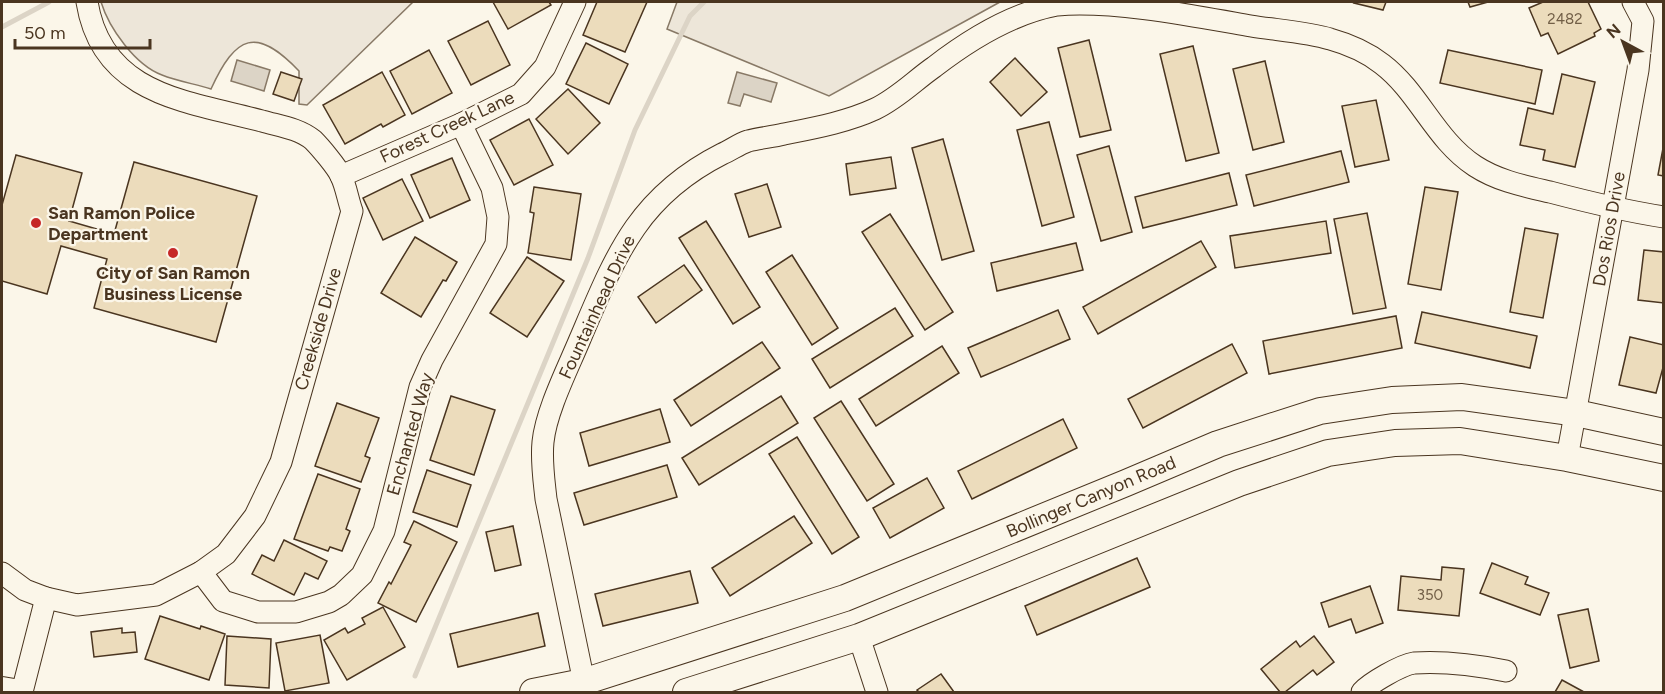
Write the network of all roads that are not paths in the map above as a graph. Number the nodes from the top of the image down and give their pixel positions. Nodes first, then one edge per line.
1 (87, 2) edge
2 (575, 2) edge
3 (1633, 2) edge
4 (460, 124) junction
5 (341, 176) junction
6 (1613, 208) junction
7 (1664, 217) edge
8 (1576, 414) junction
9 (1664, 432) edge
10 (1567, 458) junction
11 (1664, 478) edge
12 (201, 572) junction
13 (2, 573) edge
14 (46, 598) junction
15 (858, 637) junction
16 (1506, 671) dead end
17 (584, 687) edge
18 (2, 690) edge
19 (14, 693) edge
20 (22, 693) edge
21 (533, 693) edge
22 (686, 693) edge
23 (876, 693) edge
24 (1362, 693) edge

1 - 5 street, Creekside Drive
2 - 4 street, Forest Creek Lane
3 - 6 street, Dos Rios Drive
4 - 5 street, Forest Creek Lane
4 - 12 street, Enchanted Way
5 - 12 street, Creekside Drive
6 - 7 street, Fountainhead Drive
6 - 8 street, Dos Rios Drive
6 - 17 street, Fountainhead Drive
8 - 9 main road, Bollinger Canyon Road
8 - 10 street, Dos Rios Drive
8 - 17 main road, Bollinger Canyon Road
10 - 11 main road
10 - 15 main road
12 - 14 street, Creekside Drive
13 - 14 street, Creekside Drive
14 - 20 street
15 - 22 main road
15 - 23 street
16 - 24 street
17 - 21 main road, Bollinger Canyon Road
18 - 19 main road

